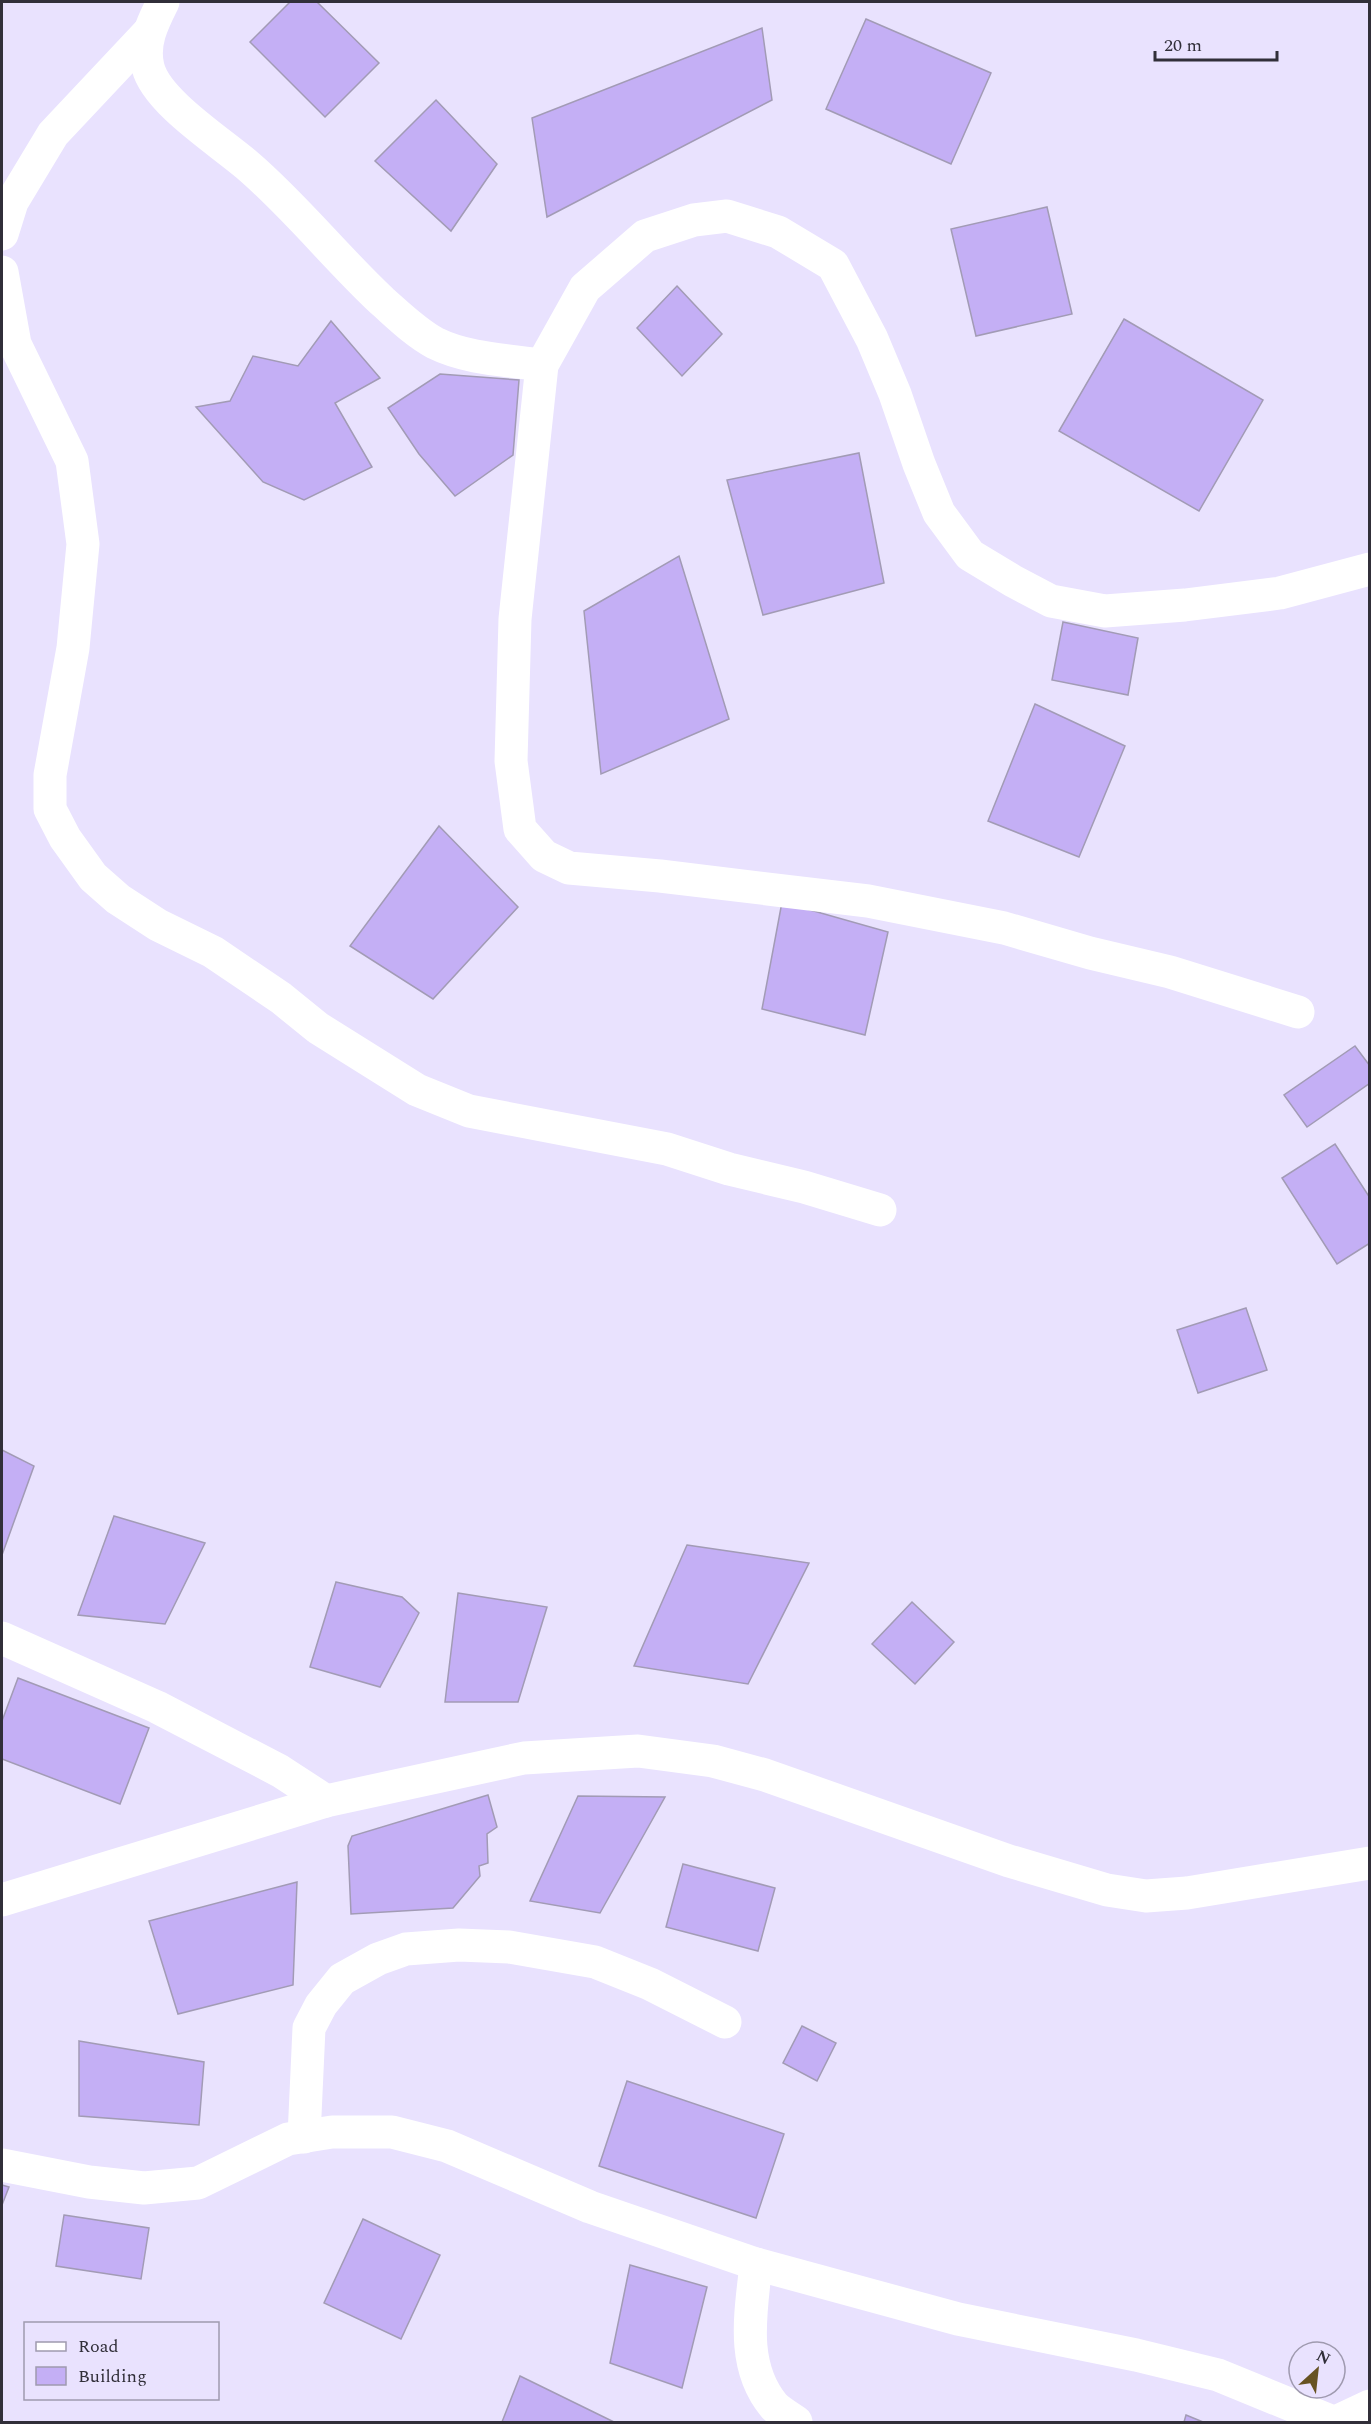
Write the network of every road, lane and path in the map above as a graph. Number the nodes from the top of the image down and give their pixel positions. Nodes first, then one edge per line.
1 (163, 2) edge
2 (148, 33) junction
3 (2, 234) edge
4 (2, 272) edge
5 (542, 365) junction
6 (1370, 569) edge
7 (1298, 1012) dead end
8 (880, 1210) dead end
9 (2, 1638) edge
10 (326, 1801) junction
11 (1370, 1863) edge
12 (2, 1900) edge
13 (725, 2022) dead end
14 (304, 2137) junction
15 (2, 2165) edge
16 (756, 2264) junction
17 (1370, 2406) edge
18 (796, 2422) edge
19 (1334, 2422) edge

1 - 2 street
2 - 3 street
2 - 5 street
4 - 8 street
5 - 6 street
5 - 7 street
9 - 10 street
10 - 11 street
10 - 12 street
13 - 14 street
14 - 15 street
14 - 16 street
16 - 18 street
16 - 19 street
17 - 19 street

